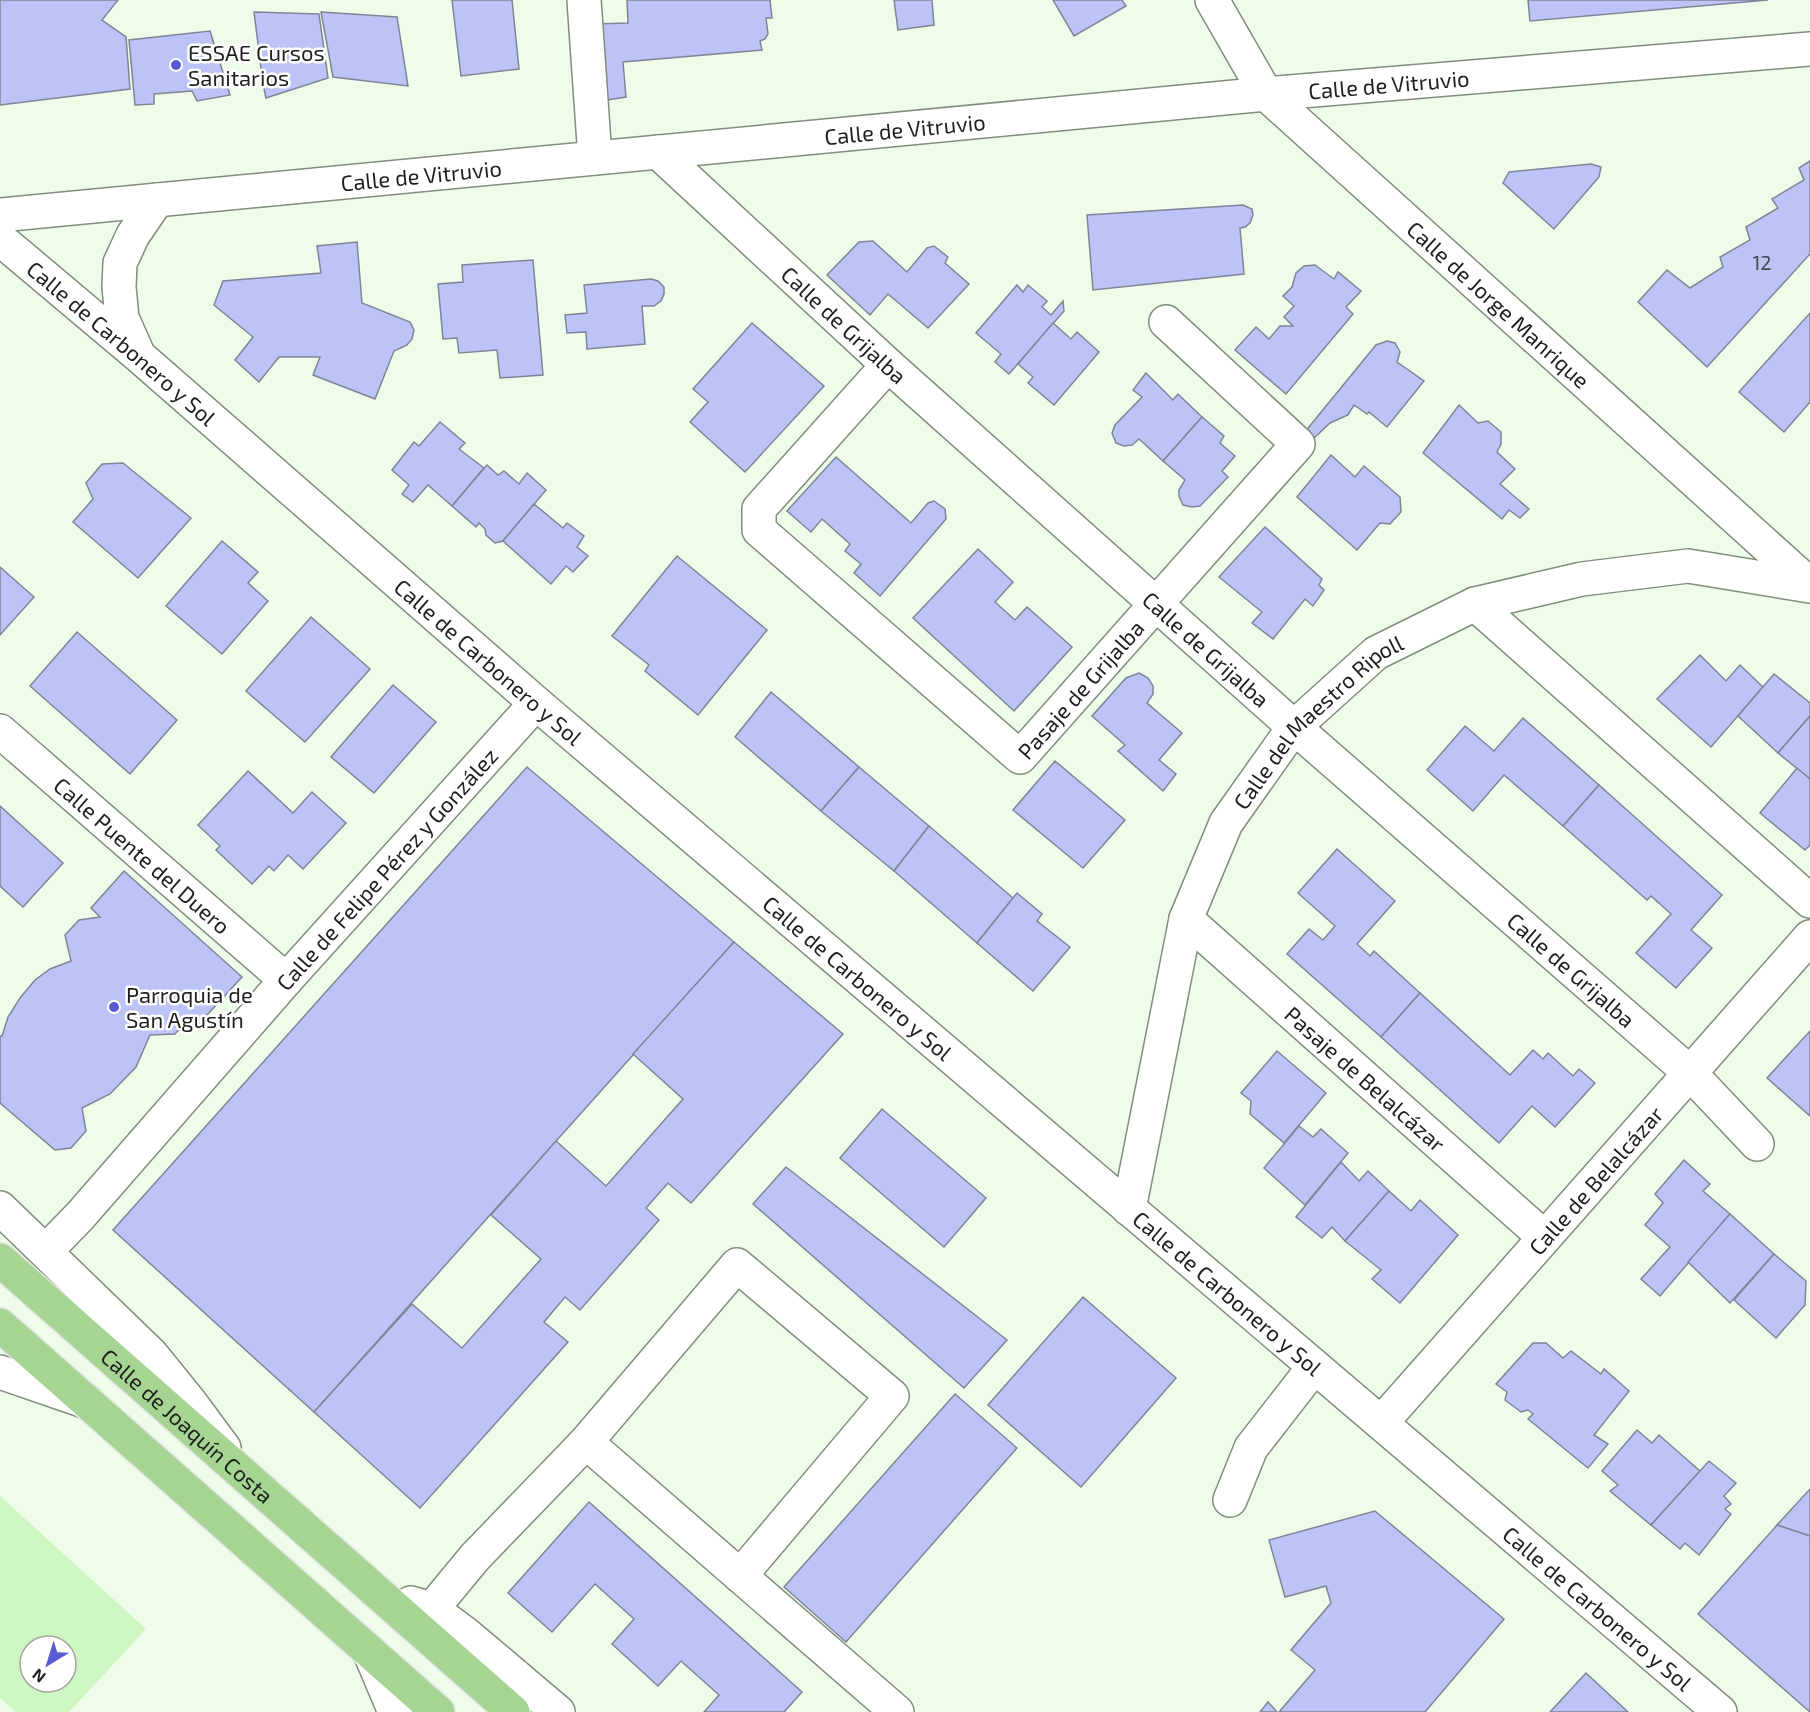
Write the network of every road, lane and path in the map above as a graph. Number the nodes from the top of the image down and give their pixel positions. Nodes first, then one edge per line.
1 (584, 0) edge
2 (1212, 0) edge
3 (1810, 49) edge
4 (1266, 94) junction
5 (658, 152) junction
6 (595, 158) junction
7 (157, 200) junction
8 (0, 215) edge
9 (0, 239) edge
10 (1166, 322) dead end
11 (139, 356) junction
12 (888, 365) junction
13 (1810, 586) edge
14 (1475, 604) junction
15 (1156, 605) junction
16 (536, 703) junction
17 (1293, 727) junction
18 (0, 730) edge
19 (1810, 901) edge
20 (1186, 919) junction
21 (1810, 937) edge
22 (286, 980) junction
23 (1689, 1072) junction
24 (1757, 1143) dead end
25 (0, 1208) edge
26 (1129, 1209) junction
27 (1544, 1237) junction
28 (46, 1251) junction
29 (0, 1260) edge
30 (0, 1325) edge
31 (1314, 1366) junction
32 (0, 1371) edge
33 (87, 1402) junction
34 (1381, 1422) junction
35 (586, 1442) junction
36 (239, 1469) junction
37 (1230, 1500) dead end
38 (740, 1576) junction
39 (375, 1591) junction
40 (432, 1609) junction
41 (369, 1653) junction
42 (395, 1712) edge
43 (438, 1712) edge
44 (513, 1712) edge
45 (558, 1712) edge
46 (897, 1712) edge
47 (1720, 1712) edge

1 - 6 street
2 - 4 street, Calle de Jorge Manrique
3 - 4 street, Calle de Vitruvio
4 - 5 street, Calle de Vitruvio
4 - 13 street, Calle de Jorge Manrique
5 - 6 street, Calle de Vitruvio
5 - 12 street, Calle de Grijalba
6 - 7 street, Calle de Vitruvio
7 - 8 street, Calle de Vitruvio
7 - 11 street
9 - 11 street, Calle de Carbonero y Sol
10 - 15 street, Pasaje de Grijalba
11 - 16 street, Calle de Carbonero y Sol
12 - 15 street, Calle de Grijalba
12 - 15 street, Pasaje de Grijalba
13 - 14 street, Calle del Maestro Ripoll
14 - 17 street, Calle del Maestro Ripoll
14 - 19 street
15 - 17 street, Calle de Grijalba
16 - 22 street, Calle de Felipe Pérez y González
16 - 26 street, Calle de Carbonero y Sol
17 - 20 street, Calle del Maestro Ripoll
17 - 23 street, Calle de Grijalba
18 - 22 street, Calle Puente del Duero
20 - 26 street, Calle del Maestro Ripoll
20 - 27 street, Pasaje de Belalcázar
21 - 23 street, Calle de Belalcázar
22 - 28 street, Calle de Felipe Pérez y González
23 - 24 street, Calle de Grijalba
23 - 27 street, Calle de Belalcázar
25 - 28 street
26 - 31 street, Calle de Carbonero y Sol
27 - 34 street, Calle de Belalcázar
28 - 36 street
29 - 36 main road, Calle de Joaquín Costa
30 - 33 main road
31 - 34 street, Calle de Carbonero y Sol
31 - 37 street
32 - 33 street
33 - 41 main road
34 - 47 street, Calle de Carbonero y Sol
35 - 38 street
35 - 38 street
35 - 40 street
36 - 39 main road, Calle de Joaquín Costa
38 - 46 street
39 - 40 street, Calle de Joaquín Costa
39 - 44 main road, Calle de Joaquín Costa
40 - 45 street, Calle de Joaquín Costa
41 - 42 street
41 - 43 main road

